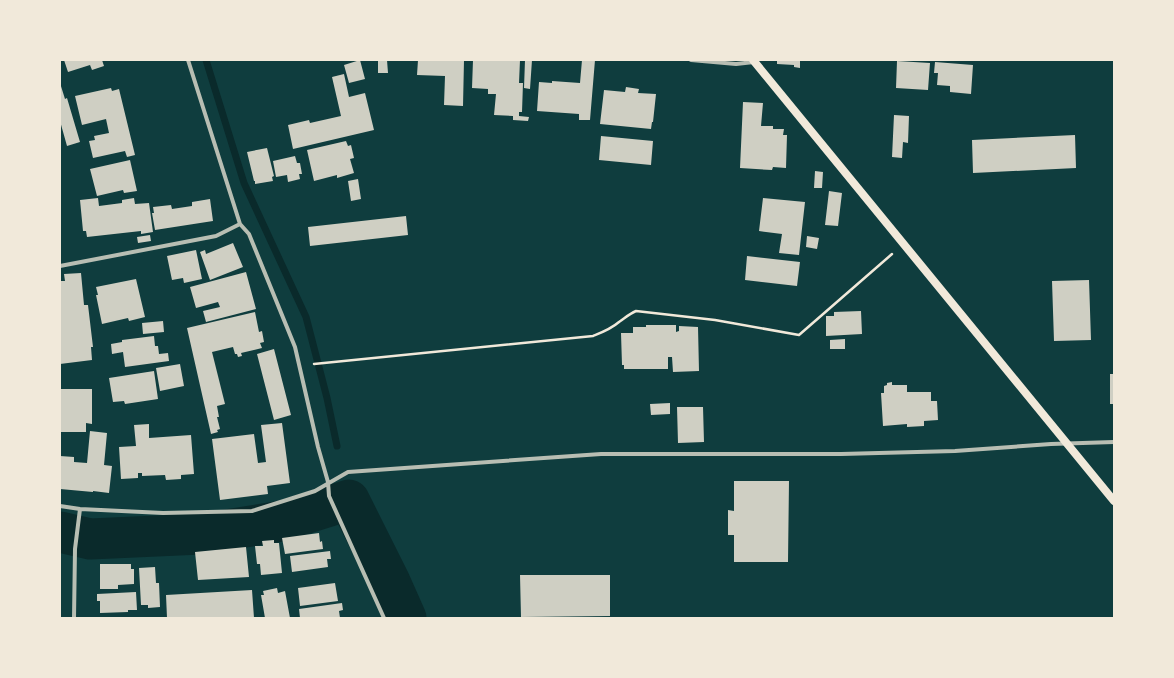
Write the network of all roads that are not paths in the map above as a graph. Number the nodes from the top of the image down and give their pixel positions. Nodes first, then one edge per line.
1 (188, 60) edge
2 (691, 60) edge
3 (754, 61) edge
4 (240, 224) junction
5 (60, 266) edge
6 (1114, 442) edge
7 (1068, 444) junction
8 (328, 482) junction
9 (1114, 501) edge
10 (60, 506) edge
11 (80, 509) junction
12 (74, 618) edge
13 (384, 618) edge

1 - 4 street
2 - 3 street
3 - 7 main road
4 - 5 street
4 - 8 street
6 - 7 street
7 - 8 street
7 - 9 main road
8 - 11 street
8 - 13 street
10 - 11 street
11 - 12 street

